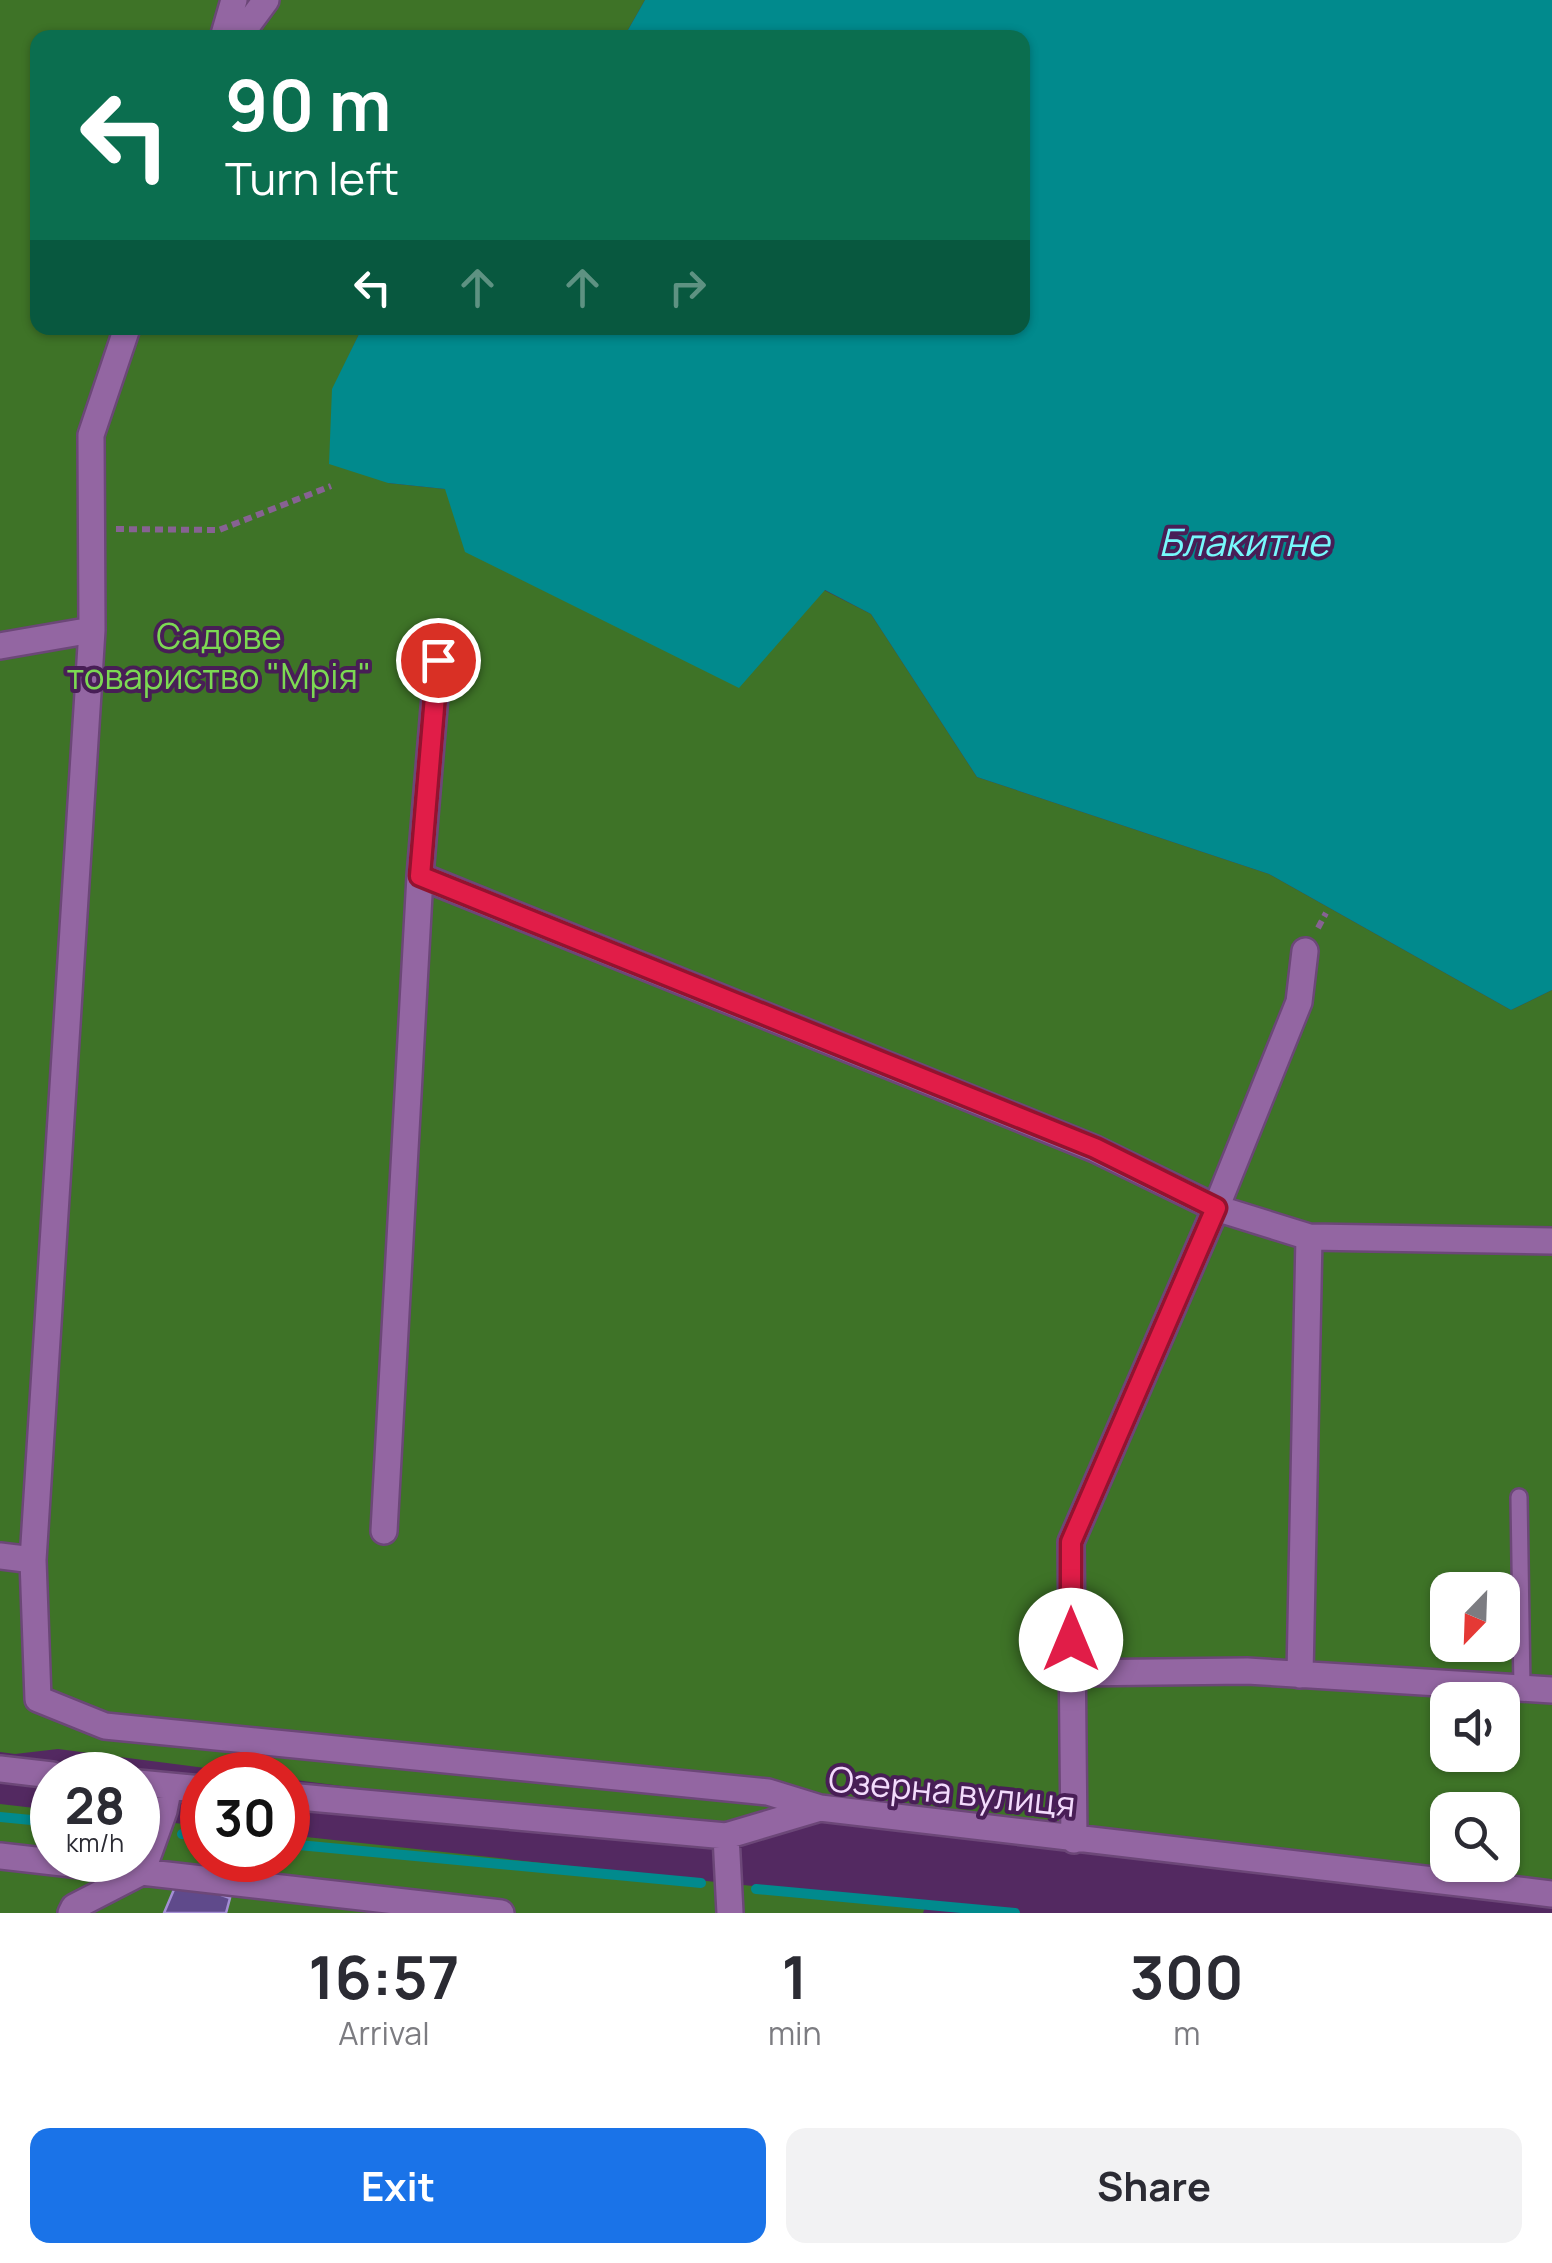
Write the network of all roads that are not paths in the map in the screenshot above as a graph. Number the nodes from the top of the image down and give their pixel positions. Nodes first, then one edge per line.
1 (234, 0) edge
2 (266, 0) edge
3 (225, 30) edge
4 (244, 30) edge
5 (125, 335) edge
6 (92, 630) junction
7 (0, 646) edge
8 (438, 660) dead end
9 (420, 876) junction
10 (1305, 951) dead end
11 (1216, 1208) junction
12 (1309, 1237) junction
13 (1552, 1242) edge
14 (1519, 1497) dead end
15 (384, 1530) dead end
16 (0, 1556) edge
17 (33, 1560) junction
18 (1071, 1674) junction
19 (1300, 1675) junction
20 (1522, 1688) junction
21 (1552, 1690) edge
22 (0, 1769) edge
23 (30, 1772) edge
24 (160, 1785) edge
25 (168, 1786) junction
26 (180, 1787) edge
27 (310, 1798) edge
28 (820, 1808) junction
29 (160, 1822) edge
30 (726, 1836) junction
31 (1074, 1840) junction
32 (0, 1856) edge
33 (30, 1859) edge
34 (160, 1874) edge
35 (123, 1882) edge
36 (1552, 1894) edge
37 (71, 1913) edge
38 (502, 1913) edge
39 (730, 1913) edge

1 - 3 street
2 - 4 street
5 - 6 street
6 - 7 street
6 - 17 street
8 - 9 street
9 - 11 street
9 - 15 street
10 - 11 street
11 - 12 street
11 - 18 street
12 - 13 street
12 - 19 street
14 - 20 lane
16 - 17 street
17 - 28 street
18 - 19 street
18 - 31 street
19 - 20 street
20 - 21 street
22 - 23 street
24 - 25 street
25 - 26 street
25 - 29 street
27 - 30 street, Озерна вулиця
28 - 30 street, Озерна вулиця
28 - 31 street, Озерна вулиця
30 - 39 street
31 - 36 street, Озерна вулиця
32 - 33 street
34 - 38 street
35 - 37 street

